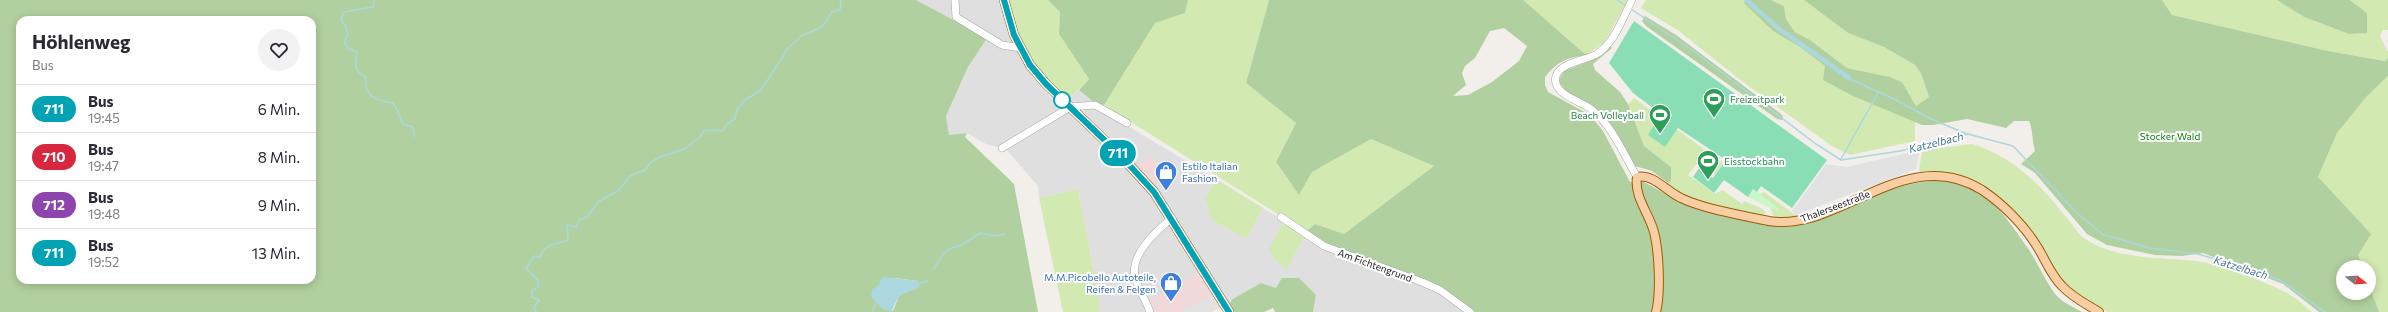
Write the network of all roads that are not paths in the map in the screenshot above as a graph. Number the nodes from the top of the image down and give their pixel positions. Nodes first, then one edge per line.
1 (955, 0) edge
2 (1004, 0) edge
3 (1632, 1) edge
4 (1020, 48) junction
5 (1070, 108) junction
6 (1127, 123) dead end
7 (1002, 148) dead end
8 (1637, 177) junction
9 (1281, 217) dead end
10 (1172, 218) junction
11 (1150, 312) edge
12 (1229, 312) edge
13 (1470, 312) edge
14 (1656, 312) edge
15 (2099, 312) edge

1 - 4 street
2 - 4 main road
3 - 8 street
4 - 5 main road
5 - 6 street
5 - 7 street
5 - 10 main road
8 - 14 main road
8 - 15 main road, Thalerseestraße
9 - 13 street, Am Fichtengrund
10 - 11 street
10 - 12 main road

